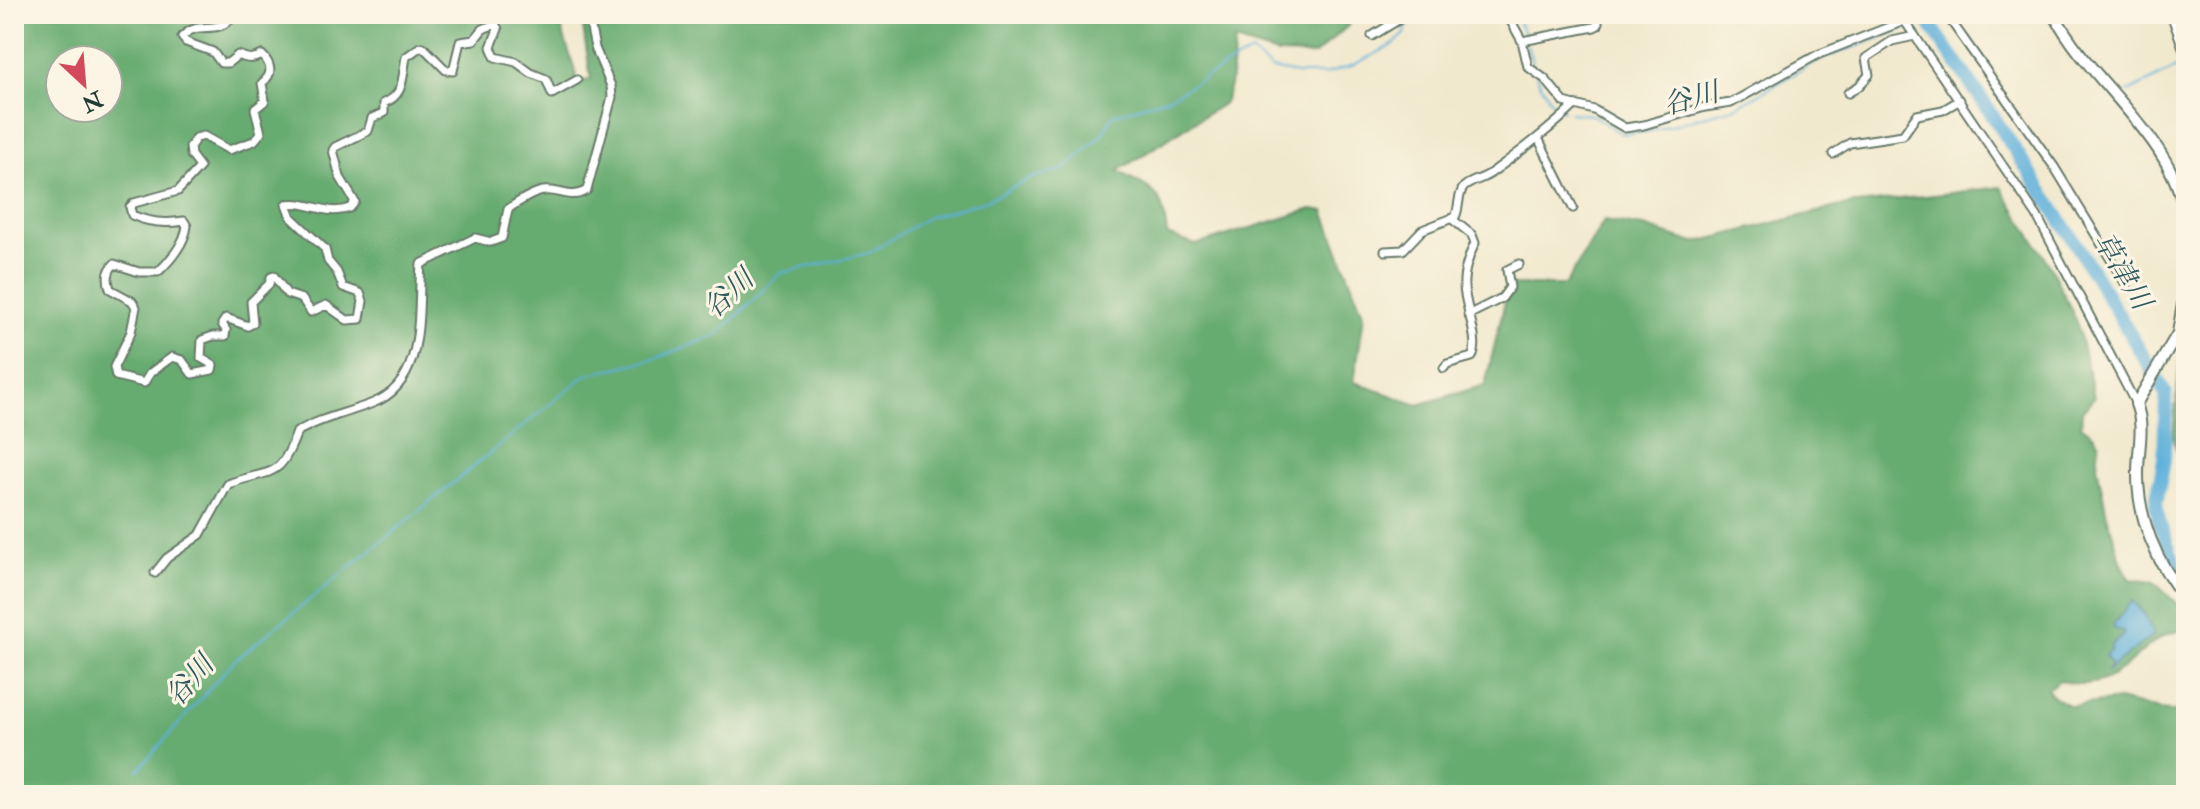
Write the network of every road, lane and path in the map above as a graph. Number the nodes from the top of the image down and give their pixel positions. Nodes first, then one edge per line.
1 (240, 14) edge
2 (588, 14) edge
3 (1408, 14) edge
4 (1507, 14) edge
5 (1598, 14) edge
6 (1946, 14) edge
7 (2054, 14) edge
8 (2171, 14) edge
9 (1902, 17) edge
10 (1372, 36) dead end
11 (1915, 36) junction
12 (1522, 41) junction
13 (2186, 56) edge
14 (577, 80) dead end
15 (1848, 93) dead end
16 (1960, 100) junction
17 (1574, 106) junction
18 (1539, 140) junction
19 (1833, 154) dead end
20 (2185, 203) edge
21 (1573, 208) dead end
22 (2186, 218) edge
23 (1452, 219) junction
24 (1385, 251) dead end
25 (1519, 264) dead end
26 (2127, 286) dead end
27 (2186, 287) edge
28 (1468, 315) junction
29 (1444, 368) dead end
30 (2136, 404) junction
31 (155, 573) dead end
32 (2186, 598) edge

1 - 14 street
2 - 31 street
3 - 10 street
4 - 12 street
5 - 12 street
6 - 26 street
7 - 20 main road
8 - 13 street
9 - 11 street
9 - 17 street
11 - 15 street
11 - 16 street
12 - 17 street
16 - 19 street
16 - 30 street
17 - 18 street
18 - 21 street
18 - 23 street
20 - 22 main road
23 - 24 street
23 - 28 street
25 - 28 street
27 - 30 main road
28 - 29 street
30 - 32 main road

